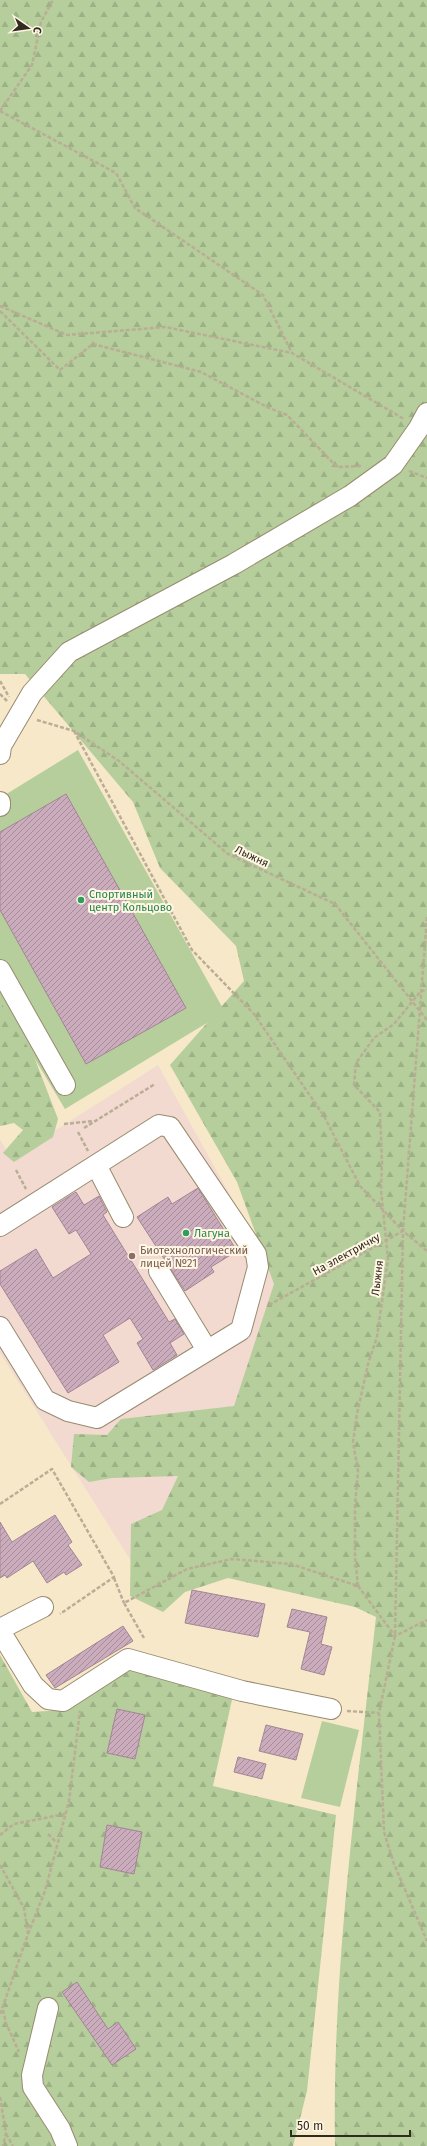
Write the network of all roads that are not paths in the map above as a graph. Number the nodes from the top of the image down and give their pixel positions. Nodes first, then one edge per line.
1 (423, 421) edge
2 (0, 754) edge
3 (0, 802) edge
4 (0, 806) edge
5 (0, 970) edge
6 (65, 1085) dead end
7 (96, 1165) junction
8 (123, 1218) dead end
9 (0, 1226) edge
10 (159, 1270) dead end
11 (0, 1327) edge
12 (5, 1348) edge
13 (207, 1350) junction
14 (43, 1607) road end
15 (0, 1630) edge
16 (330, 1709) road end
17 (48, 2008) dead end
18 (67, 2146) edge

1 - 2 street
3 - 4 street
5 - 6 street
7 - 8 street
7 - 9 street
7 - 13 street
10 - 13 street
11 - 12 street
12 - 13 street
14 - 15 street
15 - 16 street
17 - 18 street

